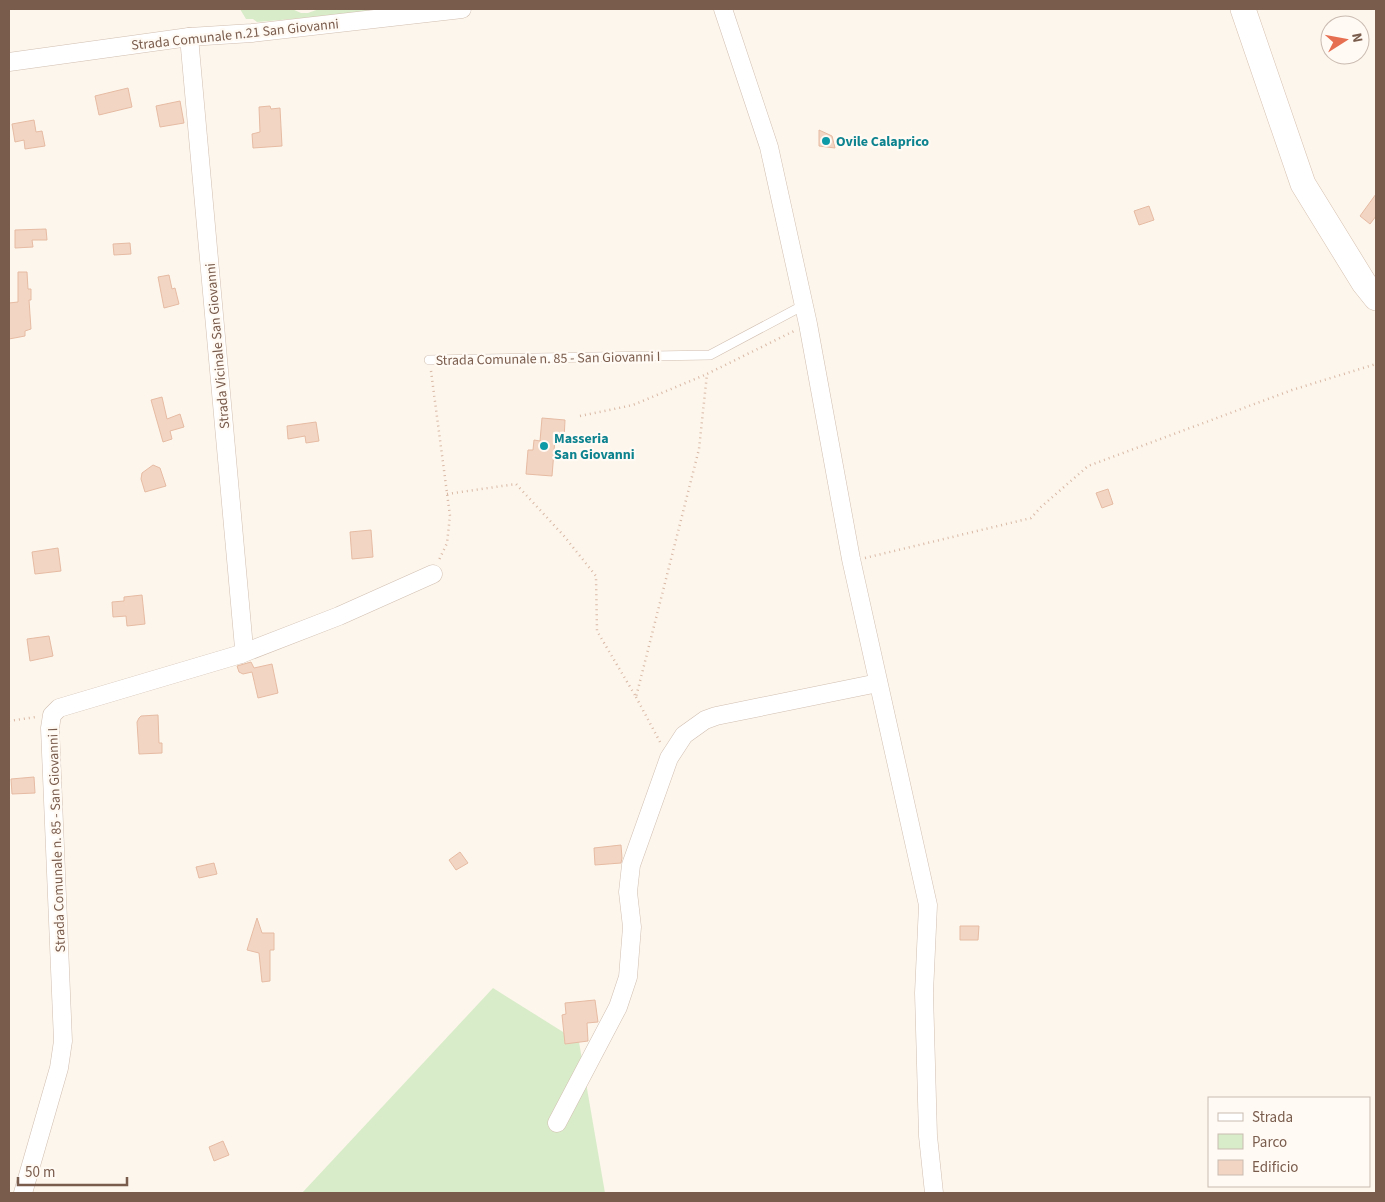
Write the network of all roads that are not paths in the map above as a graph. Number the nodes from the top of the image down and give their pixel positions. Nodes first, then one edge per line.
1 (462, 9) edge
2 (723, 9) edge
3 (1243, 9) edge
4 (189, 37) junction
5 (9, 62) edge
6 (1376, 298) edge
7 (804, 305) junction
8 (429, 360) road end
9 (433, 574) road end
10 (241, 654) junction
11 (878, 683) junction
12 (556, 1123) dead end
13 (23, 1193) edge
14 (934, 1193) edge

1 - 4 street, Strada Comunale n.21 San Giovanni
2 - 7 street
3 - 6 street
4 - 5 street, Strada Comunale n.21 San Giovanni
4 - 10 street, Strada Vicinale San Giovanni
7 - 8 lane, Strada Comunale n. 85 - San Giovanni I
7 - 11 street
9 - 10 street, Strada Comunale n. 85 - San Giovanni I
10 - 13 street, Strada Comunale n. 85 - San Giovanni I
11 - 12 street
11 - 14 street

